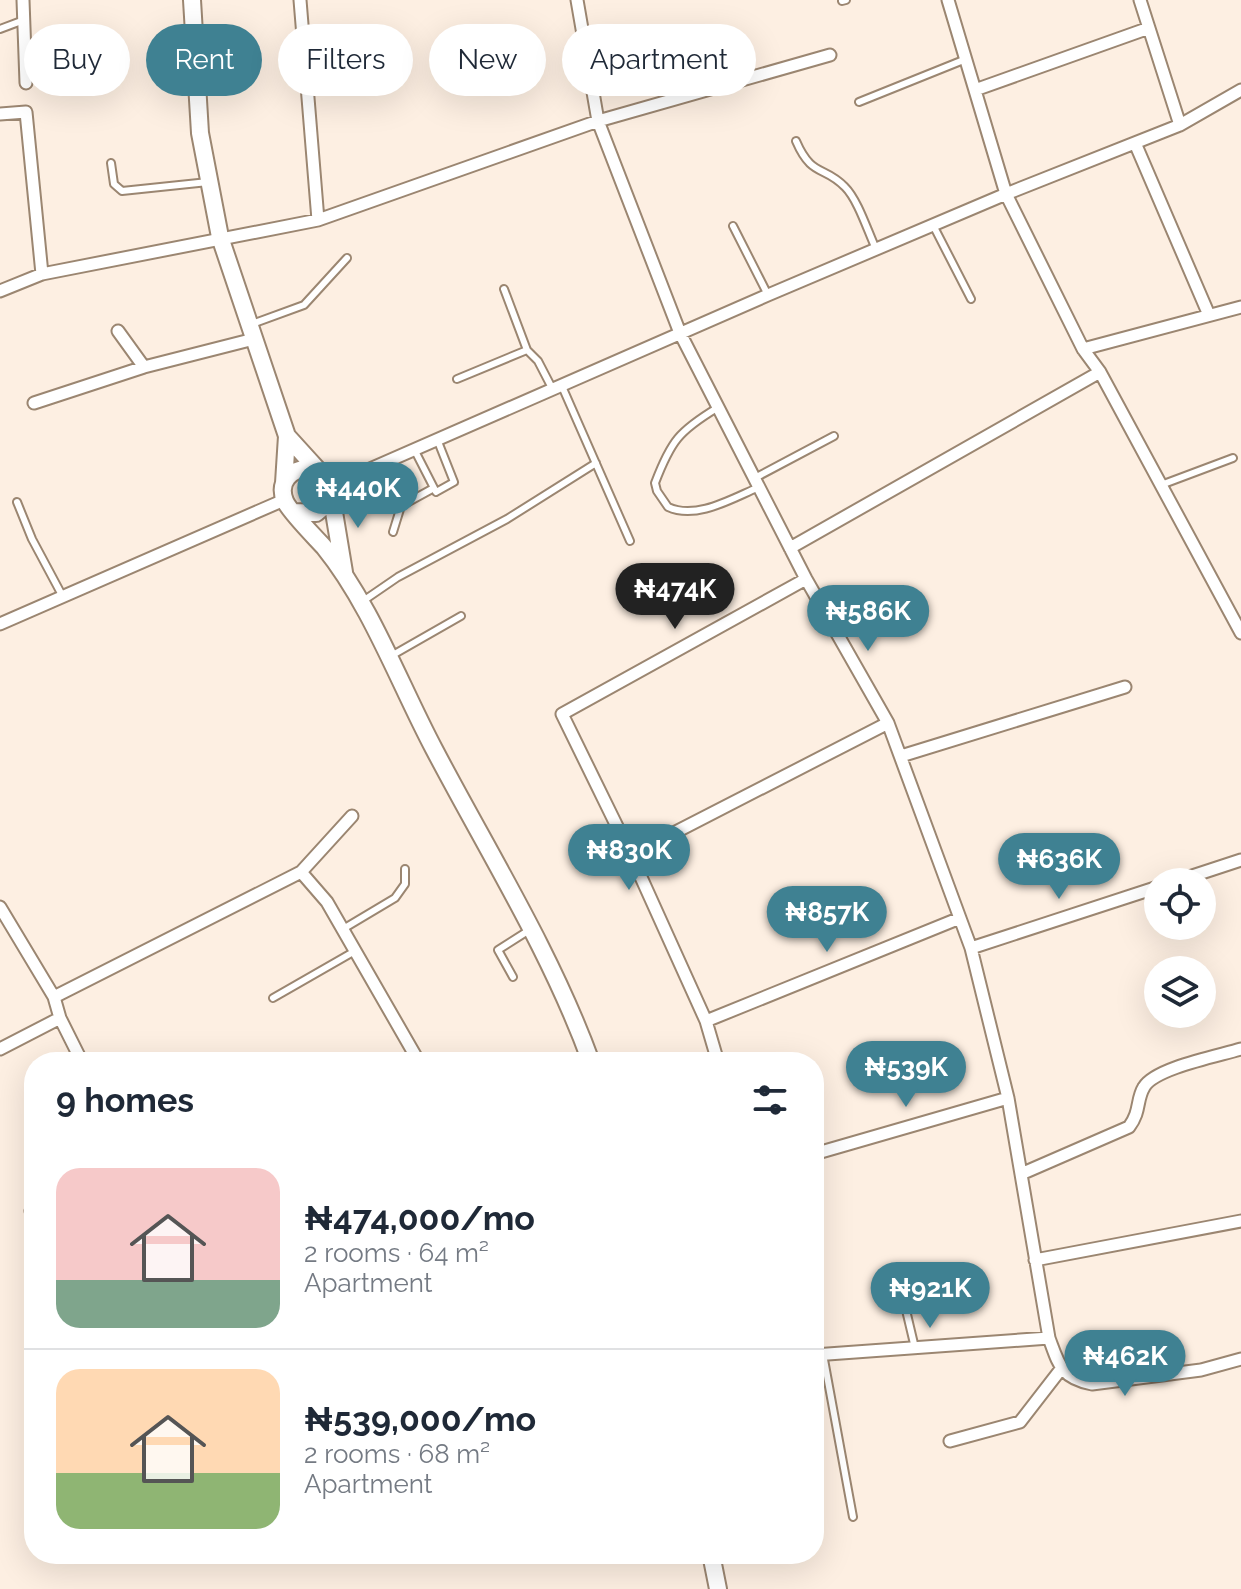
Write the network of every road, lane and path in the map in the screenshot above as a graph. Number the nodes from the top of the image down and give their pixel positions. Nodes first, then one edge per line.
1 (23, 0) edge
2 (192, 0) edge
3 (300, 0) edge
4 (577, 0) edge
5 (948, 0) edge
6 (1140, 0) edge
7 (24, 20) junction
8 (24, 24) edge
9 (1149, 28) junction
10 (0, 29) edge
11 (830, 55) dead end
12 (966, 59) junction
13 (975, 90) junction
14 (1241, 90) edge
15 (859, 102) dead end
16 (0, 114) edge
17 (598, 121) junction
18 (1180, 125) junction
19 (796, 141) dead end
20 (1135, 143) junction
21 (111, 163) dead end
22 (208, 182) junction
23 (1006, 194) junction
24 (318, 220) junction
25 (933, 225) junction
26 (733, 226) dead end
27 (220, 237) junction
28 (876, 249) junction
29 (347, 258) dead end
30 (42, 274) junction
31 (504, 289) dead end
32 (0, 291) edge
33 (768, 295) junction
34 (971, 299) dead end
35 (1241, 307) edge
36 (1209, 315) junction
37 (118, 331) dead end
38 (251, 332) junction
39 (680, 333) junction
40 (1083, 349) junction
41 (527, 350) junction
42 (144, 367) junction
43 (1100, 372) junction
44 (457, 379) dead end
45 (557, 386) junction
46 (34, 403) dead end
47 (717, 408) junction
48 (287, 436) junction
49 (834, 436) dead end
50 (437, 439) junction
51 (414, 449) junction
52 (1233, 458) dead end
53 (596, 463) junction
54 (317, 469) junction
55 (755, 483) junction
56 (1161, 485) junction
57 (432, 489) junction
58 (331, 490) junction
59 (288, 498) junction
60 (17, 502) dead end
61 (393, 532) dead end
62 (630, 541) dead end
63 (790, 548) junction
64 (345, 573) junction
65 (806, 579) junction
66 (63, 597) junction
67 (360, 603) junction
68 (1237, 613) edge
69 (461, 616) dead end
70 (0, 624) edge
71 (1241, 633) edge
72 (388, 658) junction
73 (1125, 687) dead end
74 (888, 723) junction
75 (901, 756) junction
76 (352, 816) dead end
77 (631, 855) junction
78 (1241, 860) edge
79 (1216, 868) edge
80 (405, 869) dead end
81 (301, 872) junction
82 (1144, 892) edge
83 (0, 907) edge
84 (960, 918) junction
85 (343, 929) junction
86 (531, 929) junction
87 (971, 948) junction
88 (355, 951) junction
89 (513, 977) dead end
90 (54, 997) junction
91 (273, 998) dead end
92 (60, 1018) junction
93 (706, 1021) junction
94 (0, 1049) edge
95 (1241, 1049) edge
96 (77, 1052) edge
97 (413, 1052) edge
98 (587, 1052) edge
99 (715, 1052) edge
100 (1008, 1098) junction
101 (824, 1151) edge
102 (1021, 1174) junction
103 (1241, 1221) edge
104 (1035, 1260) junction
105 (927, 1281) dead end
106 (1049, 1338) junction
107 (915, 1348) junction
108 (824, 1354) edge
109 (1241, 1359) edge
110 (1061, 1369) junction
111 (824, 1378) edge
112 (950, 1441) dead end
113 (853, 1517) dead end
114 (713, 1564) edge
115 (718, 1589) edge

1 - 7 street
2 - 22 street
3 - 24 street
4 - 17 street
5 - 12 street
6 - 9 street
7 - 8 street
7 - 10 lane
9 - 13 street
9 - 18 street
11 - 17 street
12 - 13 street
12 - 15 lane
13 - 23 street
14 - 18 street
16 - 30 street
17 - 24 street
17 - 39 street
18 - 20 street
19 - 28 lane
20 - 23 street
20 - 36 street
21 - 22 lane
22 - 27 street
23 - 25 street
23 - 40 street
24 - 27 street
25 - 28 street
25 - 34 lane
26 - 33 lane
27 - 30 street
27 - 38 street
28 - 33 street
29 - 38 lane
30 - 32 street
31 - 41 lane
33 - 39 street
35 - 36 street
36 - 40 street
37 - 42 street
38 - 42 street
38 - 48 street
39 - 45 street
39 - 47 street
40 - 43 street
41 - 44 lane
41 - 45 lane
42 - 46 street
43 - 56 street
43 - 63 street
45 - 50 street
45 - 53 lane
47 - 55 street
47 - 55 lane
48 - 54 street
48 - 59 street
49 - 55 lane
50 - 51 street
50 - 57 lane
51 - 57 lane
51 - 58 street
52 - 56 lane
53 - 62 lane
53 - 67 lane
54 - 58 street
54 - 59 street
55 - 63 street
56 - 68 street
57 - 61 lane
58 - 59 street
58 - 64 street
59 - 64 street
59 - 66 street
60 - 66 lane
63 - 65 street
64 - 67 street
65 - 74 street
65 - 77 street
66 - 70 street
67 - 72 street
68 - 71 street
69 - 72 lane
72 - 86 street
73 - 75 street
74 - 75 street
74 - 77 street
75 - 84 street
76 - 81 street
77 - 93 street
78 - 79 street
80 - 85 lane
81 - 85 street
81 - 90 street
82 - 87 street
83 - 90 street
84 - 87 street
84 - 93 street
85 - 88 street
86 - 89 lane
86 - 98 street
87 - 100 street
88 - 91 lane
88 - 97 street
90 - 92 street
92 - 94 street
92 - 96 street
93 - 99 street
95 - 102 street
100 - 101 street
100 - 102 street
102 - 104 street
103 - 104 street
104 - 106 street
105 - 107 lane
106 - 107 street
106 - 110 street
107 - 108 street
109 - 110 street
110 - 112 street
111 - 113 lane
114 - 115 street

